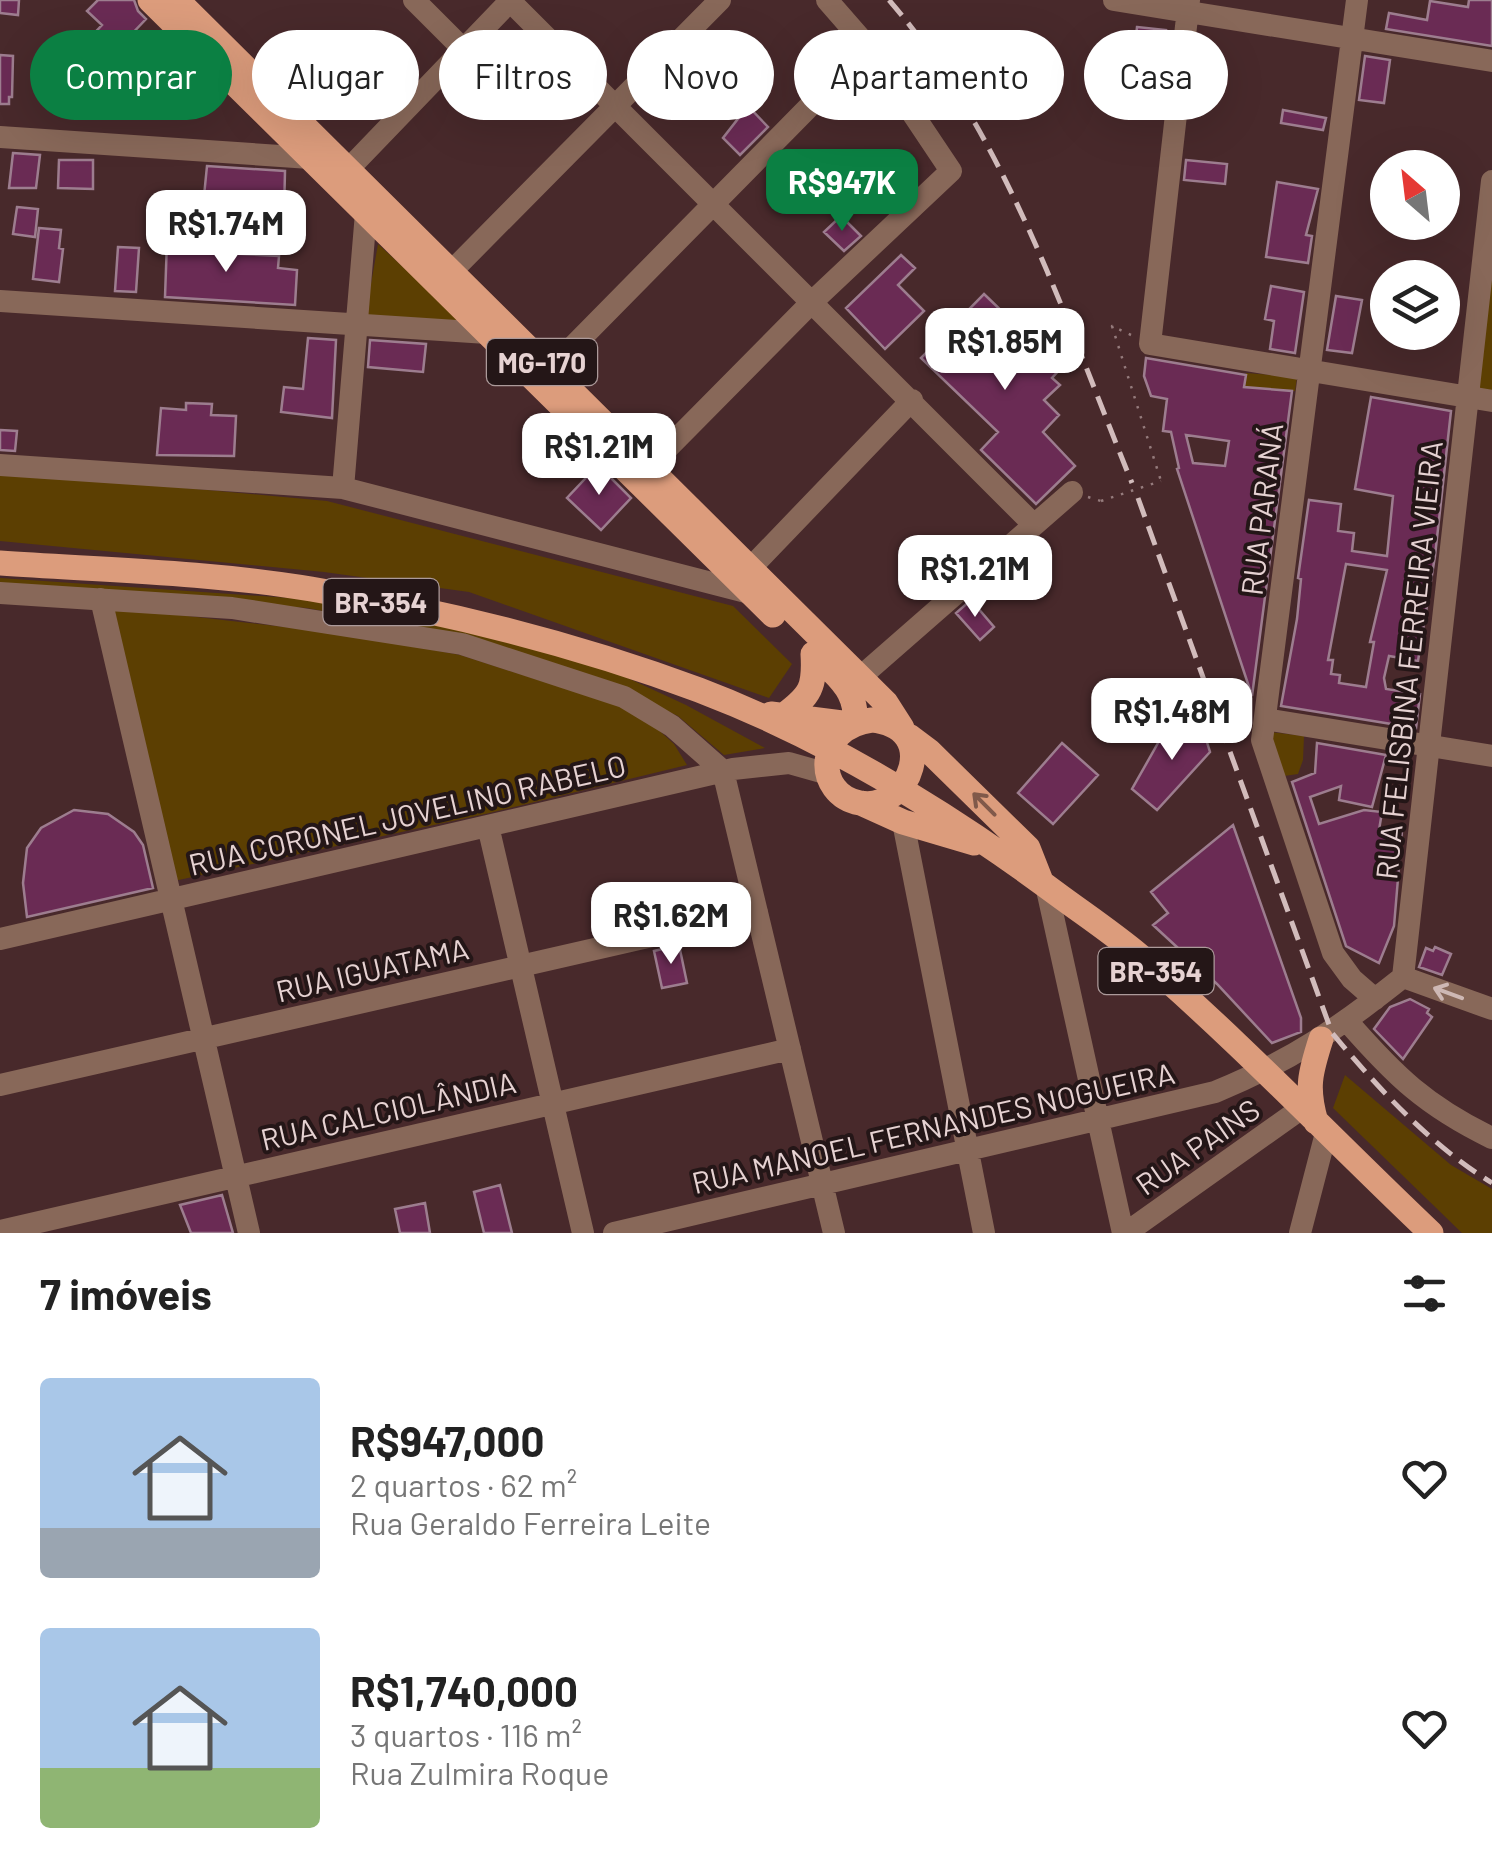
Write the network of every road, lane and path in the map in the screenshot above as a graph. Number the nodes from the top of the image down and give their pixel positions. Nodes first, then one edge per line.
1 (150, 0) edge
2 (176, 0) edge
3 (414, 0) edge
4 (720, 0) edge
5 (827, 0) edge
6 (1114, 0) edge
7 (1357, 0) edge
8 (510, 1) edge
9 (1189, 6) edge
10 (444, 30) edge
11 (482, 30) edge
12 (853, 30) edge
13 (1352, 38) junction
14 (1492, 60) edge
15 (439, 74) edge
16 (615, 106) junction
17 (796, 120) edge
18 (917, 120) edge
19 (0, 137) edge
20 (317, 152) junction
21 (342, 176) junction
22 (1492, 181) edge
23 (713, 204) junction
24 (366, 213) junction
25 (444, 278) junction
26 (0, 301) edge
27 (812, 302) junction
28 (356, 324) junction
29 (487, 333) junction
30 (1150, 344) junction
31 (1309, 370) junction
32 (543, 376) junction
33 (1468, 397) junction
34 (912, 400) junction
35 (1492, 401) edge
36 (0, 464) edge
37 (642, 474) junction
38 (343, 488) junction
39 (1072, 492) dead end
40 (1101, 501) dead end
41 (1033, 524) junction
42 (0, 563) edge
43 (746, 581) junction
44 (0, 593) edge
45 (101, 599) junction
46 (813, 654) junction
47 (854, 682) junction
48 (748, 711) junction
49 (784, 715) junction
50 (1265, 719) junction
51 (853, 723) junction
52 (905, 732) junction
53 (1429, 746) junction
54 (1492, 756) edge
55 (828, 762) junction
56 (724, 771) junction
57 (900, 790) junction
58 (861, 803) junction
59 (902, 822) junction
60 (488, 826) junction
61 (994, 848) junction
62 (1043, 883) junction
63 (171, 900) junction
64 (757, 912) junction
65 (0, 939) edge
66 (520, 966) junction
67 (1403, 977) junction
68 (1375, 1000) junction
69 (1492, 1009) edge
70 (1347, 1021) junction
71 (203, 1038) junction
72 (1321, 1040) junction
73 (790, 1049) junction
74 (1264, 1072) junction
75 (0, 1085) edge
76 (552, 1104) junction
77 (1098, 1119) junction
78 (1315, 1121) junction
79 (1492, 1138) edge
80 (966, 1150) junction
81 (235, 1176) junction
82 (822, 1184) junction
83 (0, 1230) edge
84 (248, 1233) edge
85 (583, 1233) edge
86 (614, 1233) edge
87 (834, 1233) edge
88 (984, 1233) edge
89 (1124, 1233) edge
90 (1300, 1233) edge
91 (1431, 1233) edge

1 - 20 main road, MG-170
2 - 20 main road, MG-170
3 - 10 street
4 - 16 street
5 - 12 street
6 - 9 street
7 - 13 street, RUA PARANÁ
8 - 11 street
8 - 16 street
9 - 13 street
9 - 30 street
13 - 14 street
13 - 31 street, RUA PARANÁ
15 - 21 street
16 - 23 street
16 - 25 street
17 - 23 street
18 - 27 street
19 - 20 street
20 - 21 main road, MG-170
21 - 24 main road, MG-170
21 - 25 main road, MG-170
22 - 33 street, RUA FELISBINA FERREIRA VIEIRA
23 - 27 street
23 - 32 street
24 - 25 main road, MG-170
24 - 28 street
25 - 29 main road, MG-170
25 - 32 main road, MG-170
26 - 28 street
27 - 34 street
27 - 37 street
28 - 29 street
28 - 38 street
29 - 32 main road, MG-170
30 - 31 street
30 - 40 path, bridge
31 - 33 street
31 - 50 street, RUA PARANÁ
32 - 37 main road, MG-170
33 - 35 street
33 - 53 street, RUA FELISBINA FERREIRA VIEIRA
34 - 41 street
34 - 43 street
36 - 38 street
37 - 43 main road, MG-170
38 - 43 street
39 - 41 street
41 - 47 street
42 - 48 main road, BR-354
43 - 46 main road, MG-170
43 - 47 main road, MG-170
44 - 45 street
45 - 56 street
45 - 63 street
46 - 47 main road, MG-170
46 - 49 main road
47 - 51 main road
47 - 52 main road, MG-170
48 - 49 main road
48 - 55 main road, BR-354
49 - 51 main road
50 - 53 street
50 - 68 street, RUA PARANÁ
51 - 52 main road
51 - 55 main road
52 - 57 main road
62 -> 52 main road
53 - 54 street
53 - 67 street, RUA FELISBINA FERREIRA VIEIRA
55 - 56 street, RUA CORONEL JOVELINO RABELO
55 - 57 main road, BR-354
55 - 58 main road
56 - 60 street, RUA CORONEL JOVELINO RABELO
56 - 64 street
57 - 58 main road
57 - 61 main road, BR-354
58 - 59 main road
59 - 61 main road
59 - 80 street
60 - 63 street, RUA CORONEL JOVELINO RABELO
60 - 66 street
61 - 62 main road, BR-354
62 - 74 main road, BR-354
62 - 77 street
63 - 65 street, RUA CORONEL JOVELINO RABELO
63 - 71 street
64 - 66 street, RUA IGUATAMA
64 - 73 street
66 - 71 street, RUA IGUATAMA
66 - 76 street
67 - 68 street
69 -> 67 street
68 - 70 street
70 - 72 street
70 - 79 street
71 - 75 street, RUA IGUATAMA
71 - 81 street
72 - 74 street
72 - 78 main road
73 - 76 street, RUA CALCIOLÂNDIA
73 - 82 street
74 - 77 street, RUA MANOEL FERNANDES NOGUEIRA
74 - 78 main road, BR-354
76 - 81 street, RUA CALCIOLÂNDIA
76 - 85 street
77 - 80 street, RUA MANOEL FERNANDES NOGUEIRA
77 - 89 street
78 - 89 street, RUA PAINS
78 - 90 street
78 - 91 main road, BR-354
80 - 82 street, RUA MANOEL FERNANDES NOGUEIRA
80 - 88 street
81 - 83 street, RUA CALCIOLÂNDIA
81 - 84 street
82 - 86 street, RUA MANOEL FERNANDES NOGUEIRA
82 - 87 street

